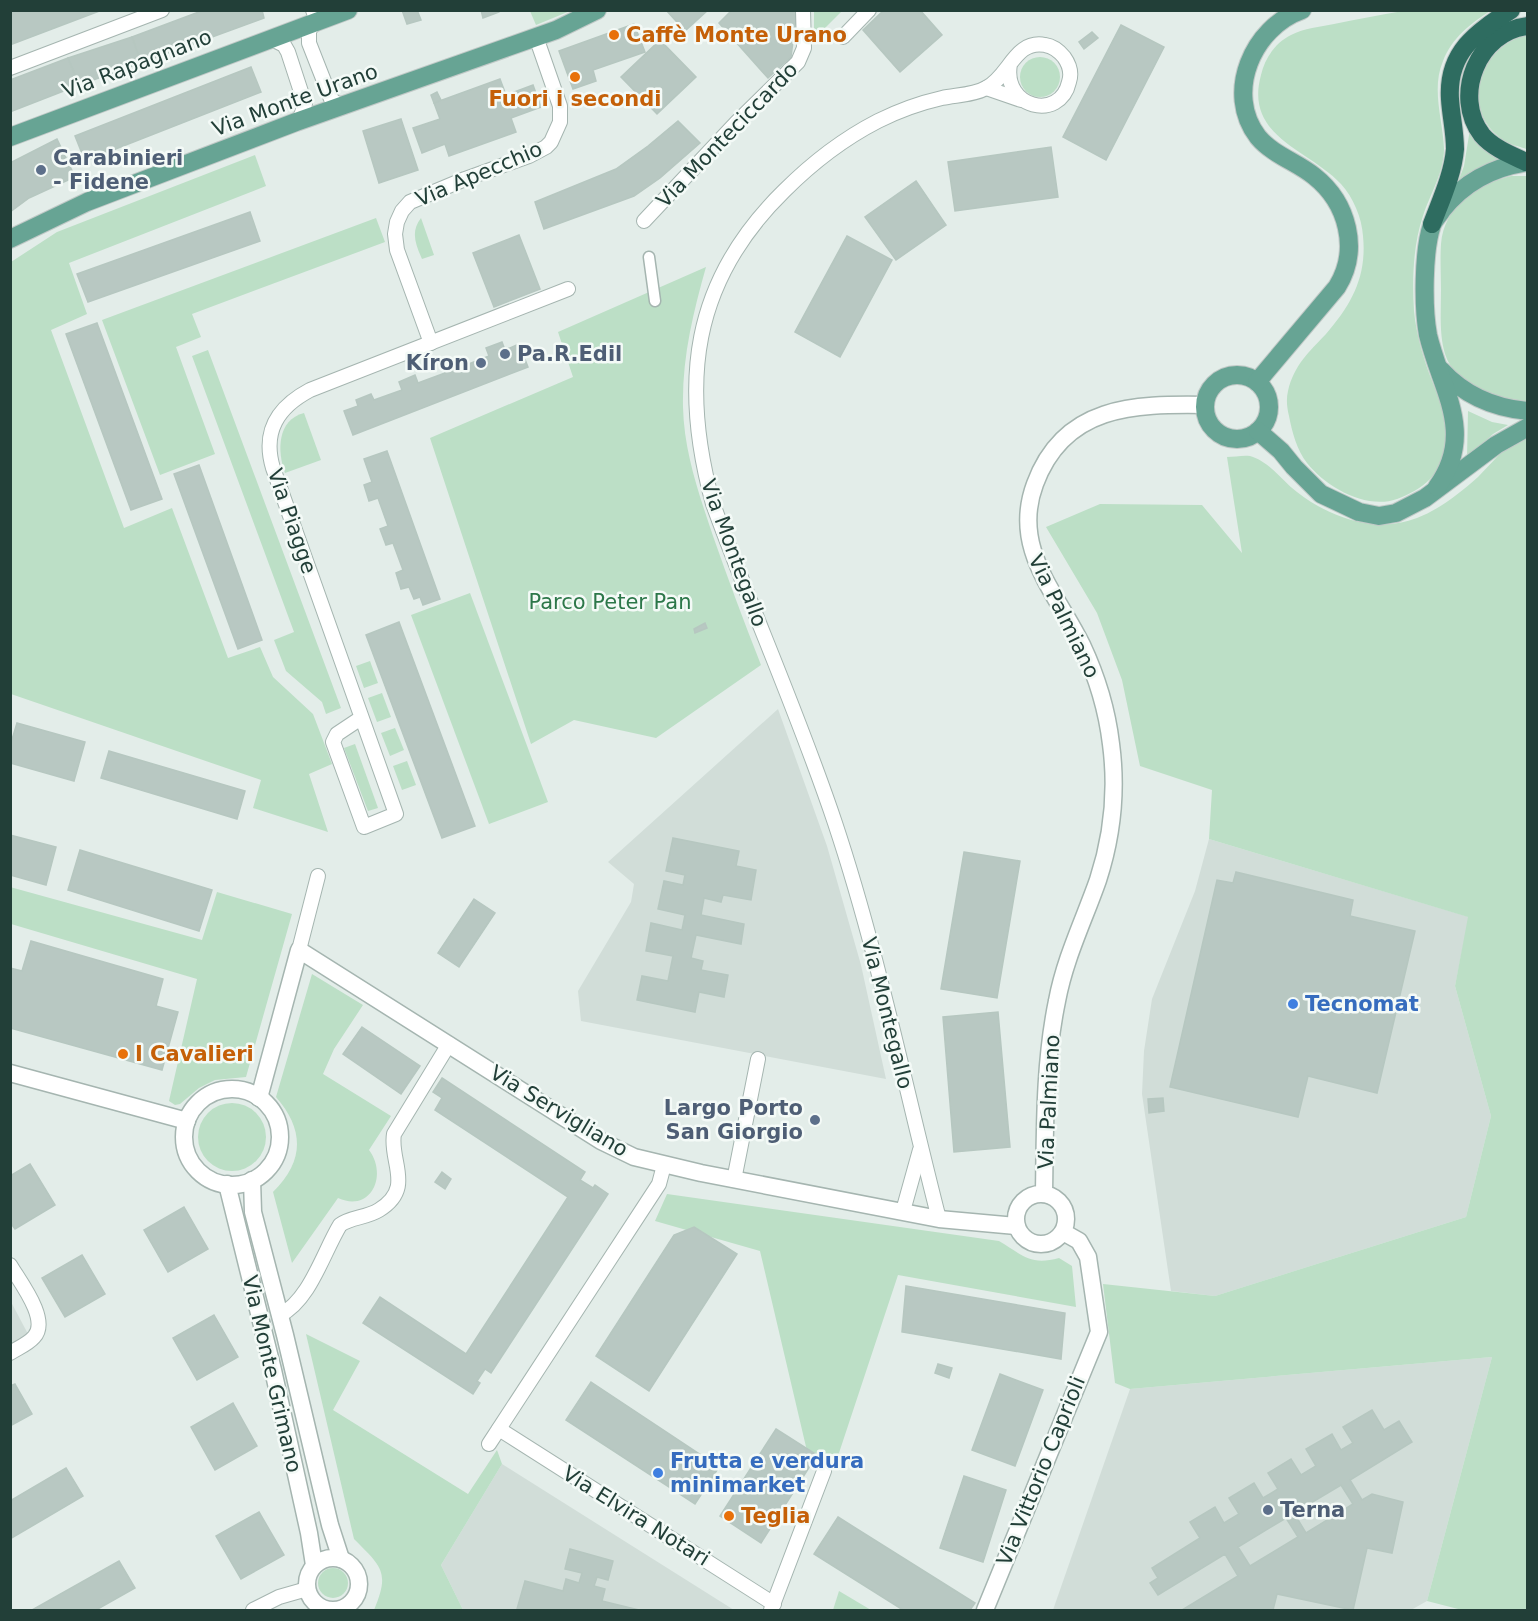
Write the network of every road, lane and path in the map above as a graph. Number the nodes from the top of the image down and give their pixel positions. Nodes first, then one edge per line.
1 (162, 10) edge
2 (348, 10) edge
3 (597, 10) edge
4 (803, 10) edge
5 (870, 10) edge
6 (1302, 10) edge
7 (1511, 10) edge
8 (315, 16) edge
9 (1527, 26) edge
10 (536, 37) junction
11 (843, 37) dead end
12 (270, 38) junction
13 (1010, 64) junction
14 (10, 68) edge
15 (986, 88) junction
16 (1022, 100) junction
17 (345, 105) junction
18 (299, 122) junction
19 (10, 137) edge
20 (1527, 162) edge
21 (644, 221) dead end
22 (1432, 224) junction
23 (10, 239) edge
24 (649, 257) dead end
25 (568, 289) dead end
26 (655, 301) dead end
27 (431, 343) junction
28 (1438, 366) junction
29 (1257, 382) junction
30 (1205, 405) junction
31 (1527, 411) edge
32 (1527, 427) edge
33 (1257, 431) junction
34 (1437, 487) junction
35 (361, 718) junction
36 (318, 876) dead end
37 (299, 950) junction
38 (449, 1044) junction
39 (758, 1059) dead end
40 (10, 1073) edge
41 (259, 1098) junction
42 (187, 1121) junction
43 (921, 1148) junction
44 (664, 1165) junction
45 (252, 1180) junction
46 (734, 1180) junction
47 (227, 1184) junction
48 (1044, 1194) junction
49 (903, 1211) junction
50 (939, 1219) junction
51 (1016, 1226) junction
52 (1063, 1232) junction
53 (10, 1265) edge
54 (280, 1315) junction
55 (10, 1353) edge
56 (499, 1429) junction
57 (489, 1444) dead end
58 (824, 1471) dead end
59 (341, 1559) junction
60 (314, 1565) junction
61 (307, 1589) junction
62 (351, 1607) edge
63 (773, 1607) edge
64 (325, 1610) edge
65 (253, 1611) edge
66 (984, 1611) edge

1 - 14 street
2 - 8 main road, Via Rapagnano
3 - 10 main road, Via Monte Urano
4 - 21 street, Via Monteciccardo
5 - 11 street
6 - 29 main road
7 - 22 highway
8 - 12 main road, Via Rapagnano
8 - 17 street
9 - 20 highway
10 - 17 main road, Via Monte Urano
10 - 27 street, Via Apecchio
12 - 18 street
12 - 19 main road, Via Rapagnano
13 - 15 street
13 - 16 street
13 - 16 street
15 - 16 street
15 - 43 street, Via Montegallo
17 - 18 main road, Via Monte Urano
18 - 23 main road, Via Monte Urano
20 - 22 main road
22 - 28 main road
24 - 26 street
25 - 27 street
27 - 35 street, Via Piagge
28 - 31 main road
28 - 34 main road
29 - 30 main road
29 - 33 main road
30 - 33 main road
30 - 48 street, Via Palmiano
32 - 34 main road
33 - 34 main road
35 - 35 street, Via Piagge
36 - 37 street
37 - 38 street, Via Servigliano
37 - 41 street
38 - 44 street, Via Servigliano
38 - 54 street
39 - 46 street
40 - 42 street
41 - 42 street
41 - 45 street
42 - 47 street
43 - 49 street, Via Montegallo
43 - 50 street, Via Montegallo
44 - 46 street, Via Servigliano
44 - 56 street
45 - 47 street
45 - 54 street, Via Monte Grimano
46 - 49 street, Via Servigliano
47 - 60 street, Via Monte Grimano
48 - 51 street
48 - 52 street
49 - 50 street, Via Servigliano
50 - 51 street, Via Servigliano
51 - 52 street
52 - 66 street, Via Vittorio Caprioli
53 - 55 street
54 - 59 street, Via Monte Grimano
56 - 57 street
56 - 63 street, Via Elvira Notari
58 - 63 street
59 - 60 street
59 - 62 street
60 - 61 street
61 - 64 street
61 - 65 street
62 - 64 street

